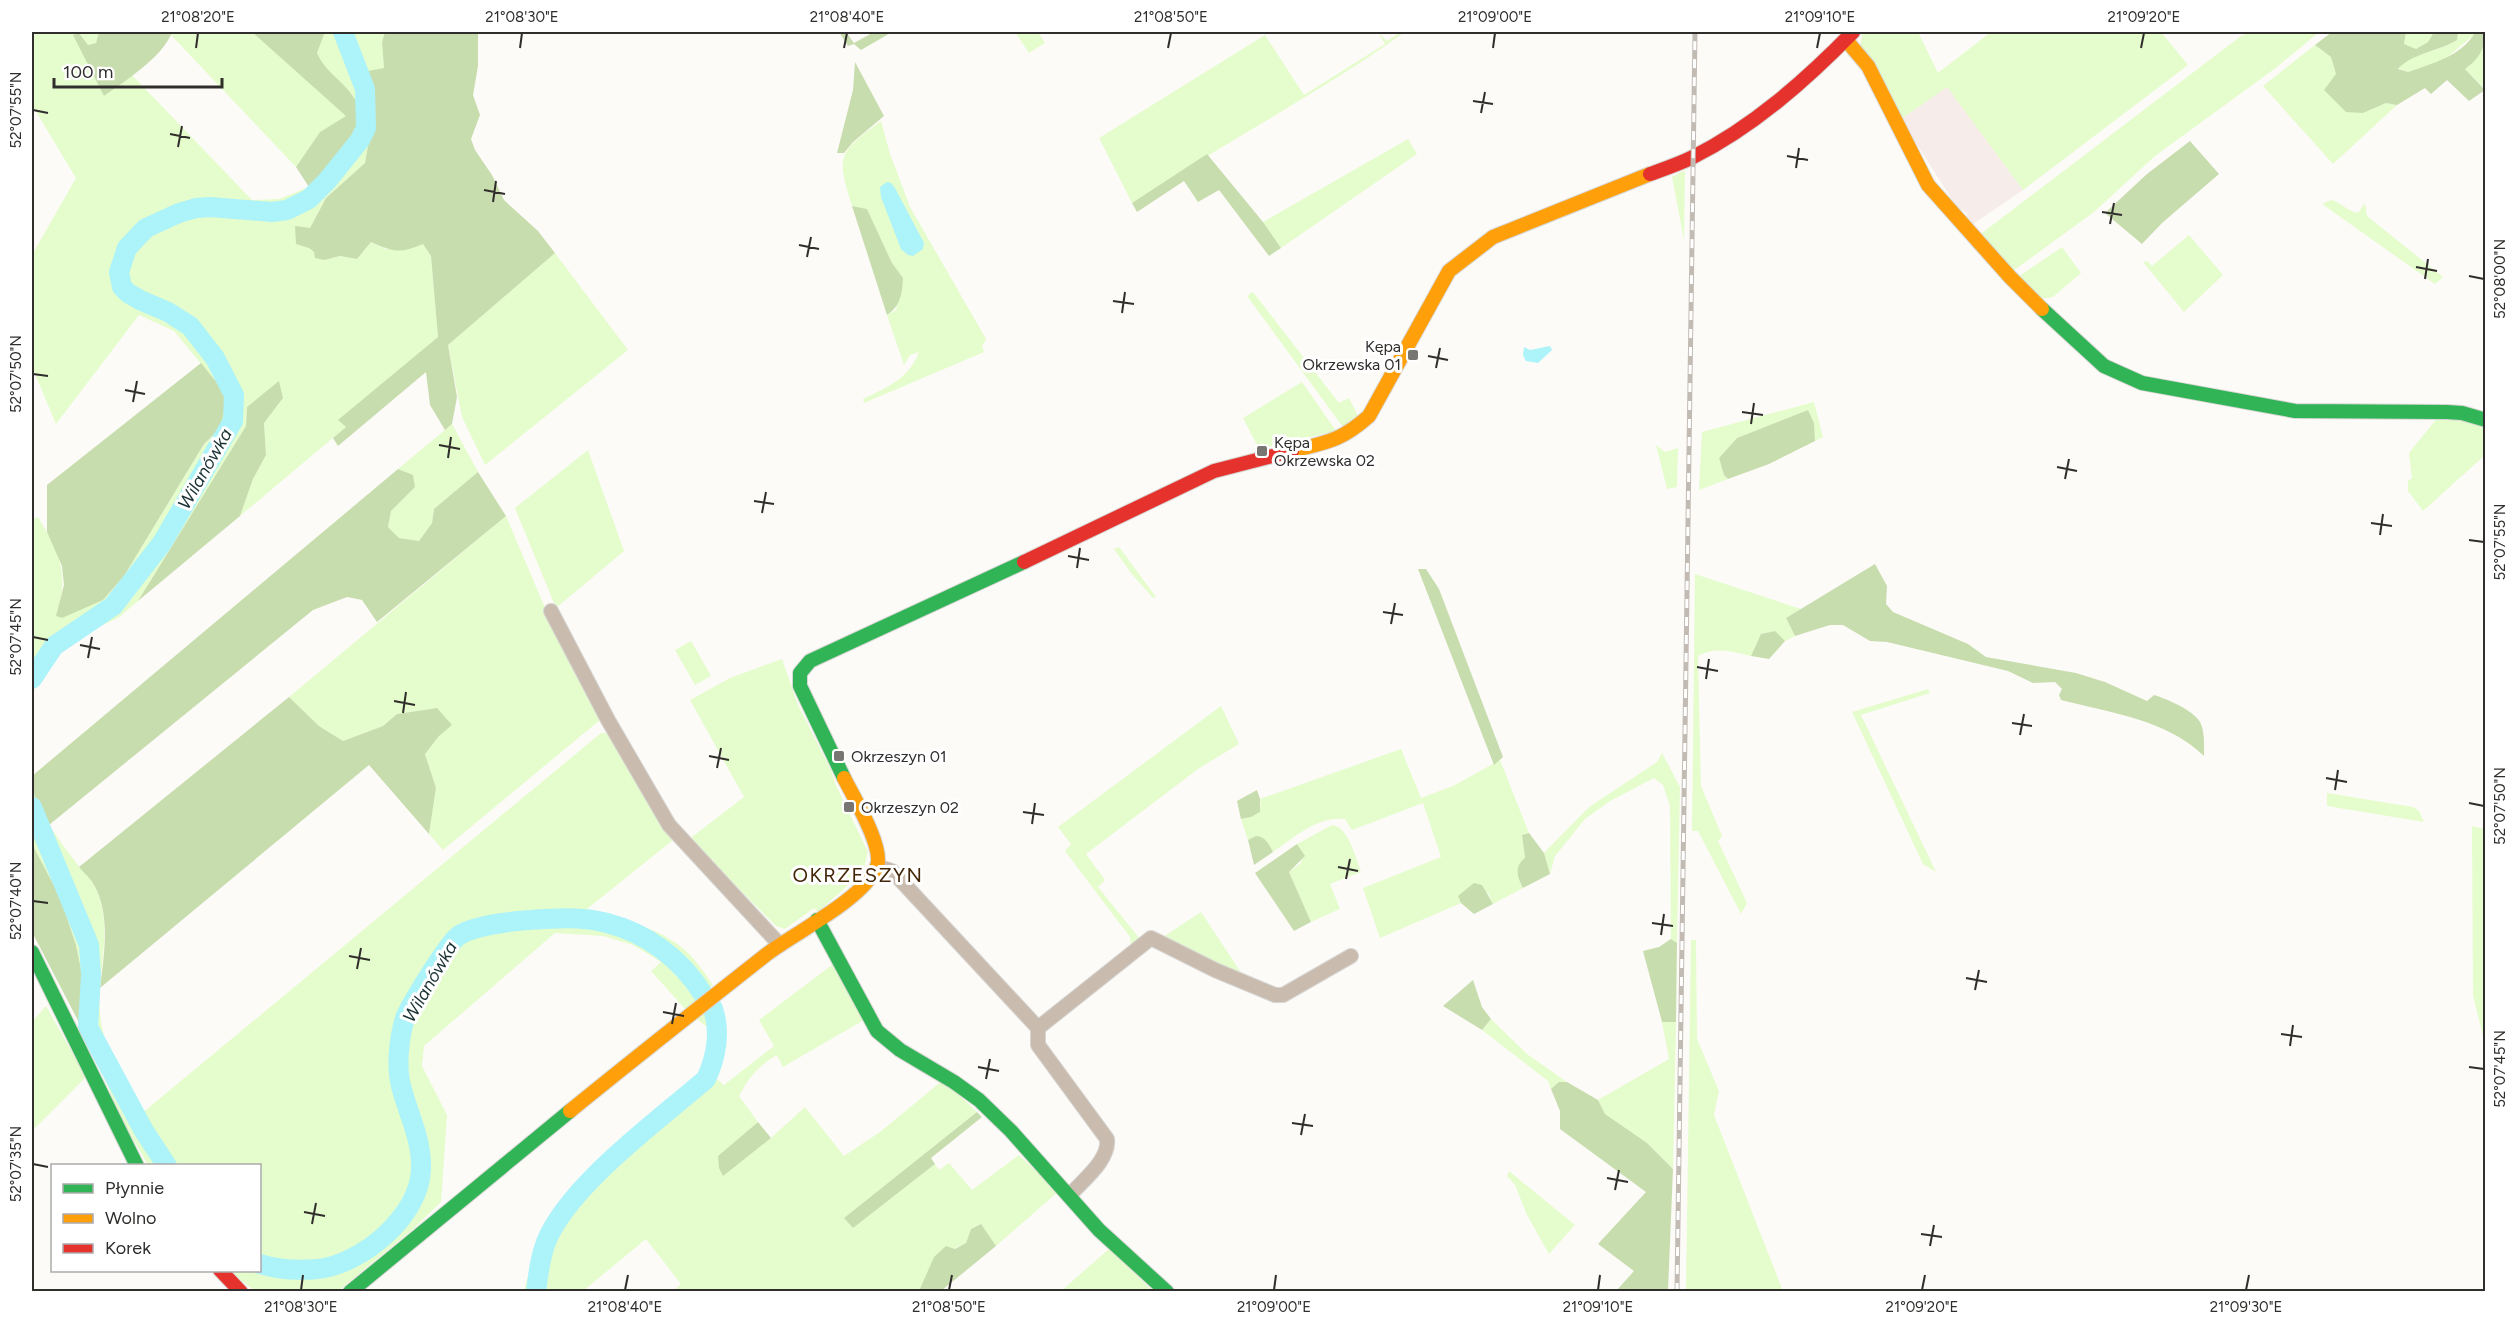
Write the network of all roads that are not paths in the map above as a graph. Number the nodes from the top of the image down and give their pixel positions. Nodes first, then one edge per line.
1 (1849, 36) edge
2 (2486, 420) edge
3 (551, 610) dead end
4 (878, 866) junction
5 (817, 920) junction
6 (780, 945) junction
7 (32, 952) edge
8 (1351, 956) dead end
9 (1038, 1028) junction
10 (136, 1164) edge
11 (1069, 1196) junction
12 (222, 1272) edge
13 (242, 1292) edge
14 (350, 1292) edge
15 (1167, 1292) edge

1 - 2 street
1 - 4 street
3 - 6 street
4 - 5 street
4 - 9 street
5 - 6 street
5 - 11 street
6 - 14 street
7 - 10 street
8 - 9 street
9 - 11 street
11 - 15 street
12 - 13 street

